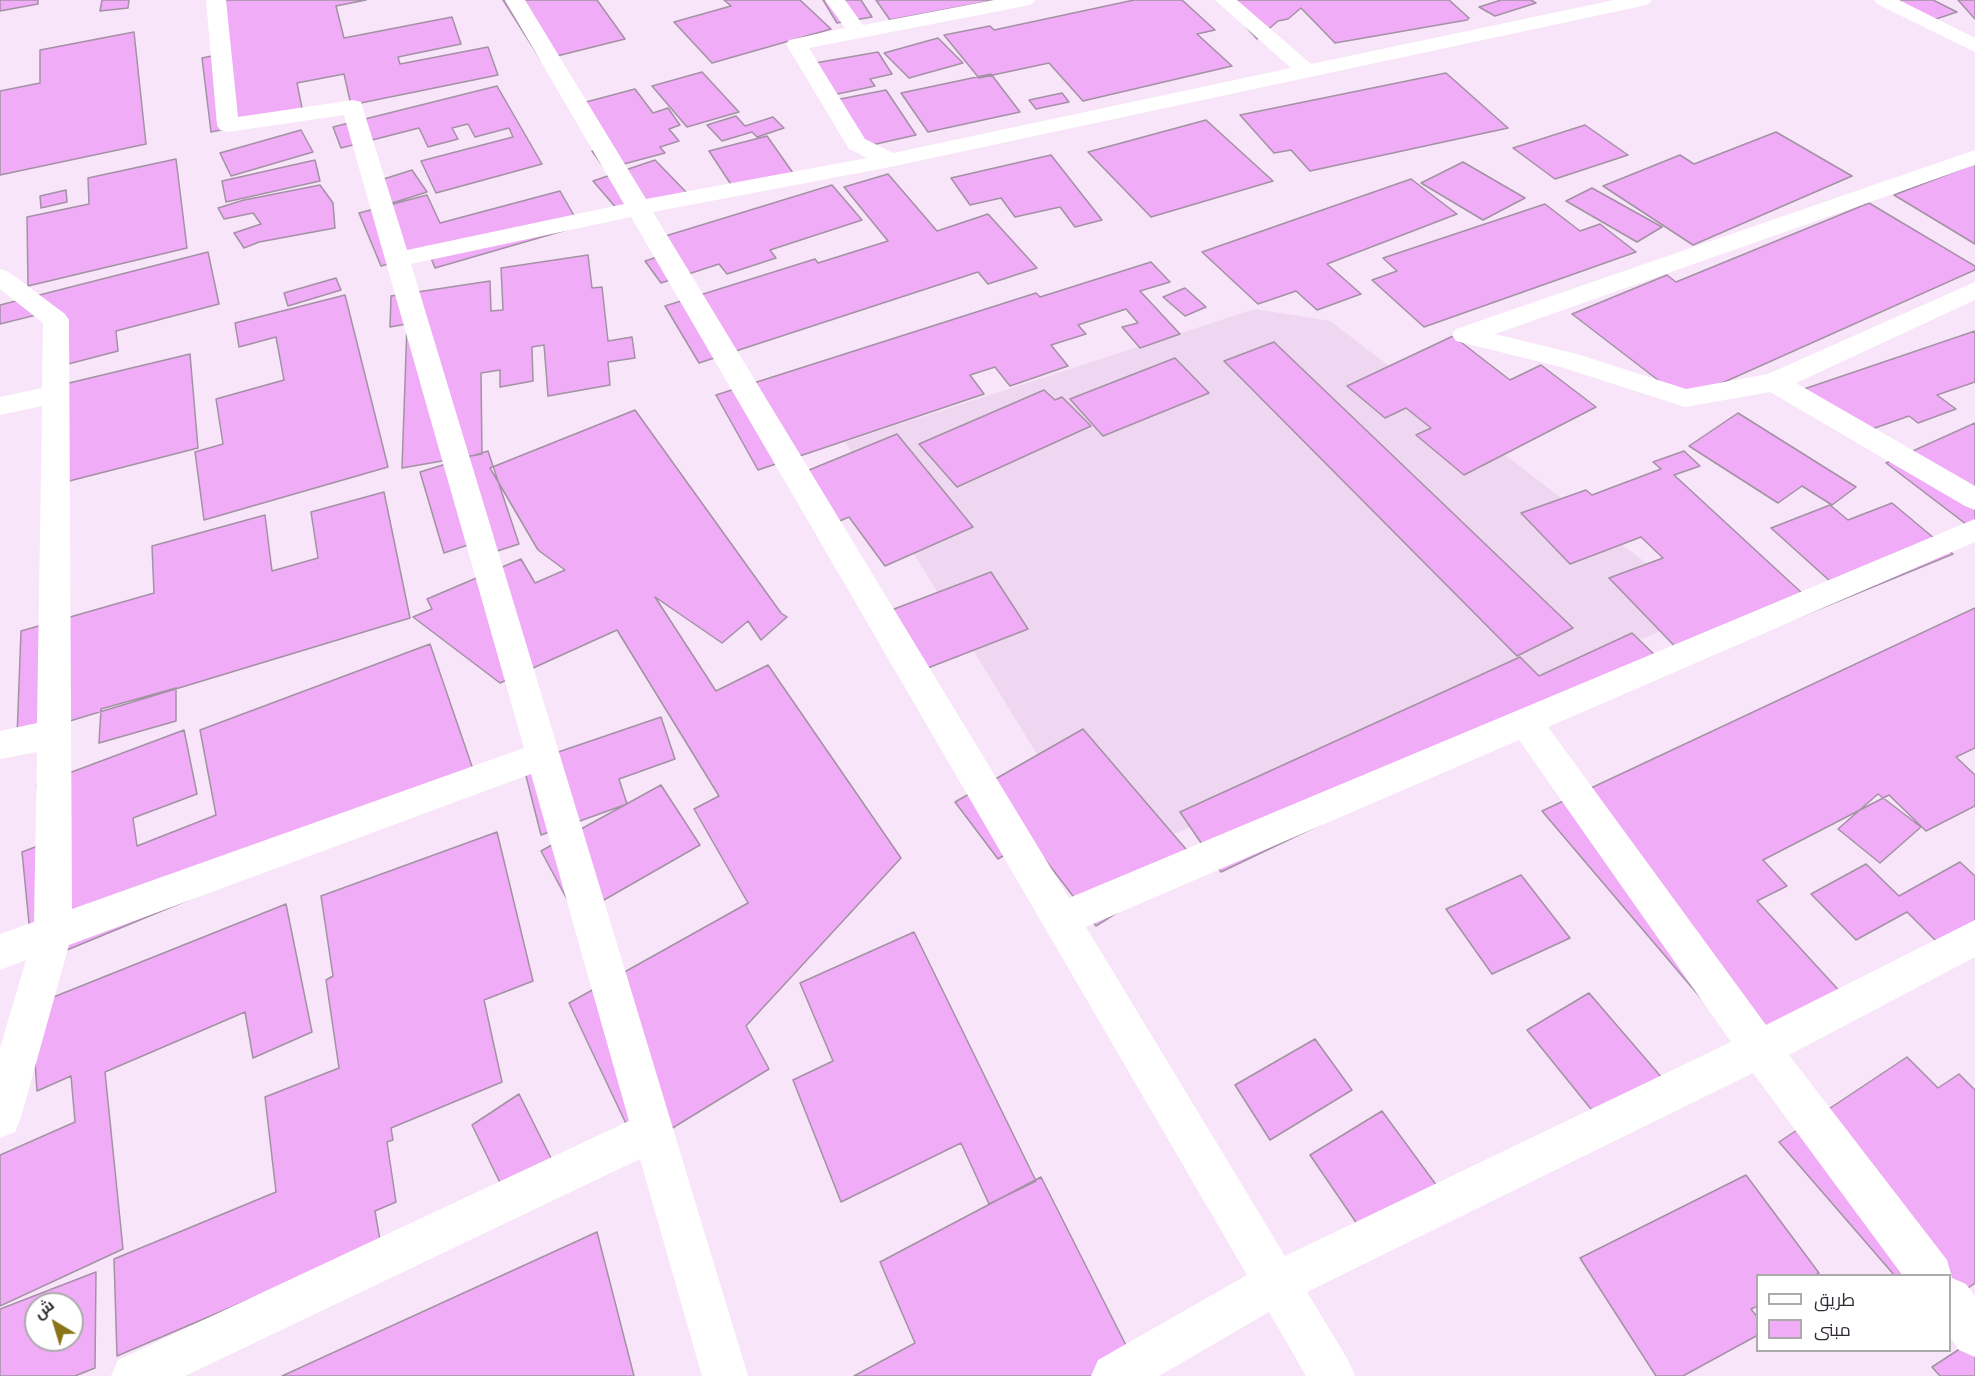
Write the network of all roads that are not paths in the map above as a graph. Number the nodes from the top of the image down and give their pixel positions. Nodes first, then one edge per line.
1 (216, 0) edge
2 (515, 0) edge
3 (836, 0) edge
4 (1025, 0) edge
5 (1225, 0) edge
6 (1641, 0) edge
7 (1884, 0) edge
8 (858, 32) junction
9 (1975, 46) edge
10 (1306, 71) junction
11 (1975, 157) edge
12 (890, 160) junction
13 (639, 208) junction
14 (398, 259) junction
15 (0, 277) edge
16 (1975, 290) edge
17 (1774, 382) junction
18 (55, 394) junction
19 (0, 406) edge
20 (1975, 500) edge
21 (1975, 530) edge
22 (1525, 722) junction
23 (54, 734) junction
24 (0, 745) edge
25 (544, 755) junction
26 (1062, 919) junction
27 (53, 933) junction
28 (1975, 939) edge
29 (0, 952) edge
30 (1760, 1049) junction
31 (0, 1117) edge
32 (654, 1131) junction
33 (1930, 1274) edge
34 (1277, 1284) junction
35 (1951, 1301) edge
36 (1975, 1334) edge
37 (134, 1376) edge
38 (725, 1376) edge
39 (1114, 1376) edge
40 (1332, 1376) edge

1 - 14 street
2 - 13 street
3 - 8 street
4 - 8 street
5 - 10 street
6 - 10 street
7 - 9 street
8 - 12 street
10 - 12 street
11 - 17 street
12 - 13 street
13 - 14 street
13 - 26 street
14 - 25 street
15 - 18 street
16 - 17 street
17 - 20 street
18 - 19 street
18 - 23 street
21 - 22 street
22 - 26 street
22 - 30 street
23 - 24 street
23 - 27 street
25 - 27 street
25 - 32 street
26 - 34 street
27 - 29 street
27 - 31 street
28 - 30 street
30 - 33 street
30 - 34 street
32 - 37 street
32 - 38 street
34 - 39 street
34 - 40 street
35 - 36 street

